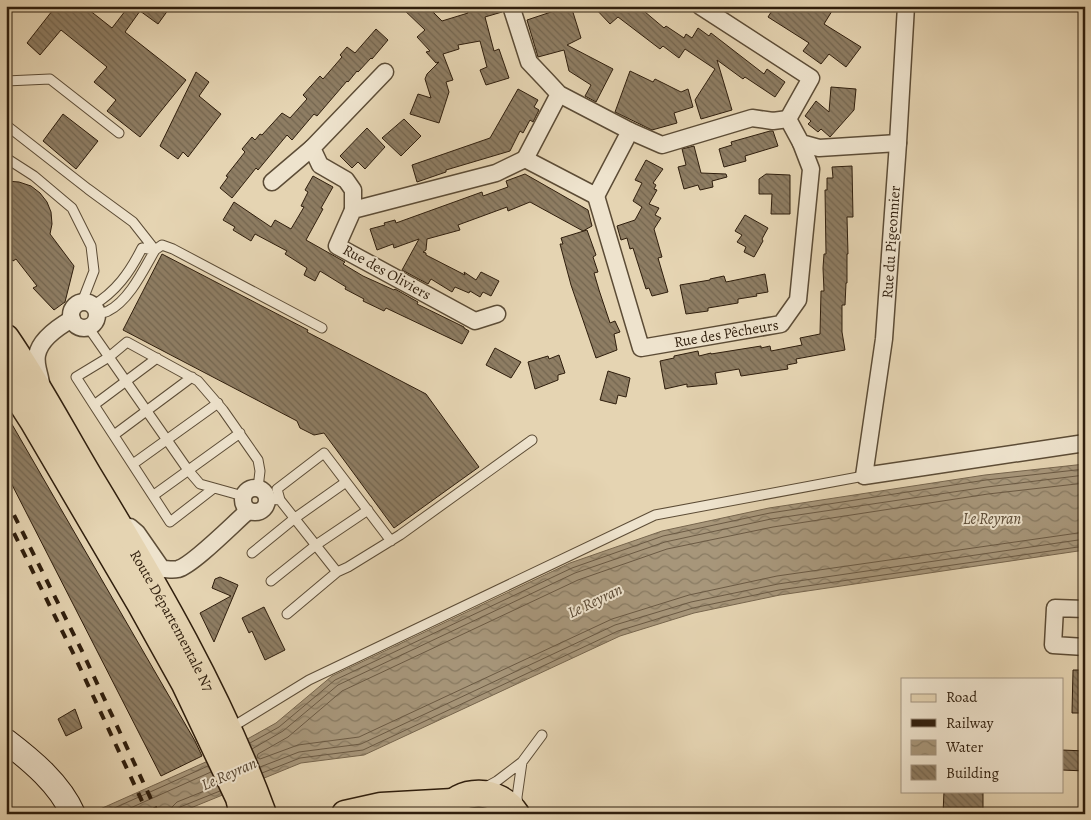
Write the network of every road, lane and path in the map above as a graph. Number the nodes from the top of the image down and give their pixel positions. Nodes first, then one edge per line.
1 (511, 6) edge
2 (700, 6) edge
3 (906, 6) edge
4 (385, 72) dead end
5 (6, 81) edge
6 (559, 94) junction
7 (788, 119) junction
8 (6, 125) edge
9 (630, 131) junction
10 (119, 133) dead end
11 (801, 143) junction
12 (898, 143) junction
13 (312, 148) junction
14 (6, 158) edge
15 (525, 159) junction
16 (272, 182) dead end
17 (596, 196) junction
18 (353, 210) junction
19 (155, 250) junction
20 (90, 312) junction
21 (497, 314) dead end
22 (322, 328) dead end
23 (6, 338) edge
24 (6, 352) edge
25 (109, 357) junction
26 (157, 358) junction
27 (192, 377) junction
28 (6, 379) edge
29 (126, 382) junction
30 (218, 403) junction
31 (46, 404) junction
32 (94, 405) junction
33 (146, 411) junction
34 (240, 432) junction
35 (114, 435) junction
36 (166, 439) junction
37 (532, 440) dead end
38 (1085, 443) edge
39 (132, 464) junction
40 (188, 470) junction
41 (864, 476) junction
42 (346, 482) junction
43 (214, 488) junction
44 (154, 495) junction
45 (259, 499) junction
46 (368, 510) junction
47 (112, 513) junction
48 (295, 518) junction
49 (391, 541) junction
50 (316, 545) junction
51 (252, 553) dead end
52 (337, 572) junction
53 (271, 581) dead end
54 (1085, 609) edge
55 (287, 614) dead end
56 (1085, 647) edge
57 (542, 735) dead end
58 (225, 739) junction
59 (6, 741) edge
60 (522, 762) junction
61 (456, 803) edge
62 (254, 807) edge
63 (73, 813) edge
64 (345, 814) edge
65 (517, 814) edge

1 - 6 street
2 - 7 street
3 - 12 street, Rue du Pigeonnier
4 - 13 street
5 - 10 lane
6 - 9 street
6 - 15 street
7 - 9 street
7 - 11 street
8 - 19 lane
9 - 17 street
11 - 12 street
11 - 17 street, Rue des Pêcheurs
12 - 41 street, Rue du Pigeonnier
13 - 16 street
13 - 18 street
14 - 20 lane
15 - 17 street
15 - 18 street
18 - 21 street, Rue des Oliviers
19 - 20 lane
19 - 20 lane
19 - 22 lane
20 - 25 lane
20 - 31 street, Route Départementale N7
23 - 31 main road, Route Départementale N7
24 - 31 main road, Route Départementale N7
25 - 26 lane
25 - 29 lane
25 - 32 lane
26 - 27 lane
26 - 29 lane
27 - 30 lane
27 - 33 lane
28 - 58 main road
29 - 32 lane
29 - 33 lane
30 - 34 lane
30 - 36 lane
31 - 47 main road, Route Départementale N7
32 - 35 lane
33 - 35 lane
33 - 36 lane
34 - 40 lane
34 - 45 lane
35 - 39 lane
36 - 39 lane
36 - 40 lane
37 - 49 lane
38 - 41 street
39 - 44 lane
40 - 43 lane
40 - 44 lane
41 - 58 lane
42 - 45 lane
42 - 46 lane
42 - 48 lane
43 - 44 lane
43 - 45 lane
45 - 47 street, Route Départementale N7
45 - 48 lane
46 - 49 lane
46 - 50 lane
47 - 58 main road, Route Départementale N7
48 - 50 lane
48 - 51 lane
49 - 52 lane
50 - 52 lane
50 - 53 lane
52 - 55 lane
54 - 56 street
57 - 60 lane
58 - 62 main road
59 - 63 main road
60 - 61 lane
60 - 65 lane
61 - 64 main road
61 - 65 main road

